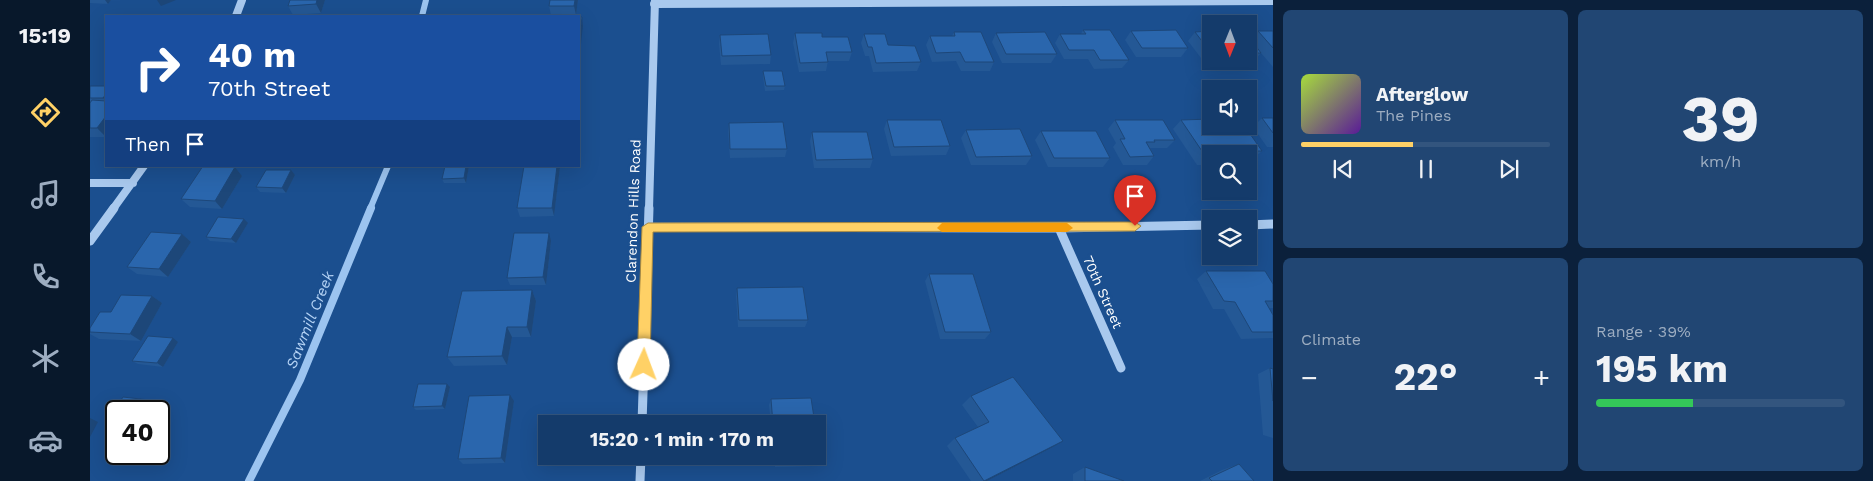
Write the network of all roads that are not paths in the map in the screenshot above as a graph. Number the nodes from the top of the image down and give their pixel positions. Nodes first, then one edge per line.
1 (242, 0) edge
2 (1273, 1) edge
3 (654, 2) edge
4 (236, 15) edge
5 (143, 167) edge
6 (90, 183) edge
7 (133, 183) junction
8 (1273, 224) edge
9 (1202, 225) edge
10 (1257, 225) edge
11 (648, 227) junction
12 (1059, 228) junction
13 (90, 241) edge
14 (1121, 368) dead end
15 (642, 415) edge
16 (641, 465) edge
17 (640, 481) edge

1 - 4 street
2 - 3 street
3 - 11 street, Clarendon Hills Road
5 - 7 street
6 - 7 street
7 - 13 street
8 - 10 street
9 - 12 street
11 - 12 street
11 - 15 street, Clarendon Hills Road
12 - 14 street, 70th Street
16 - 17 street

